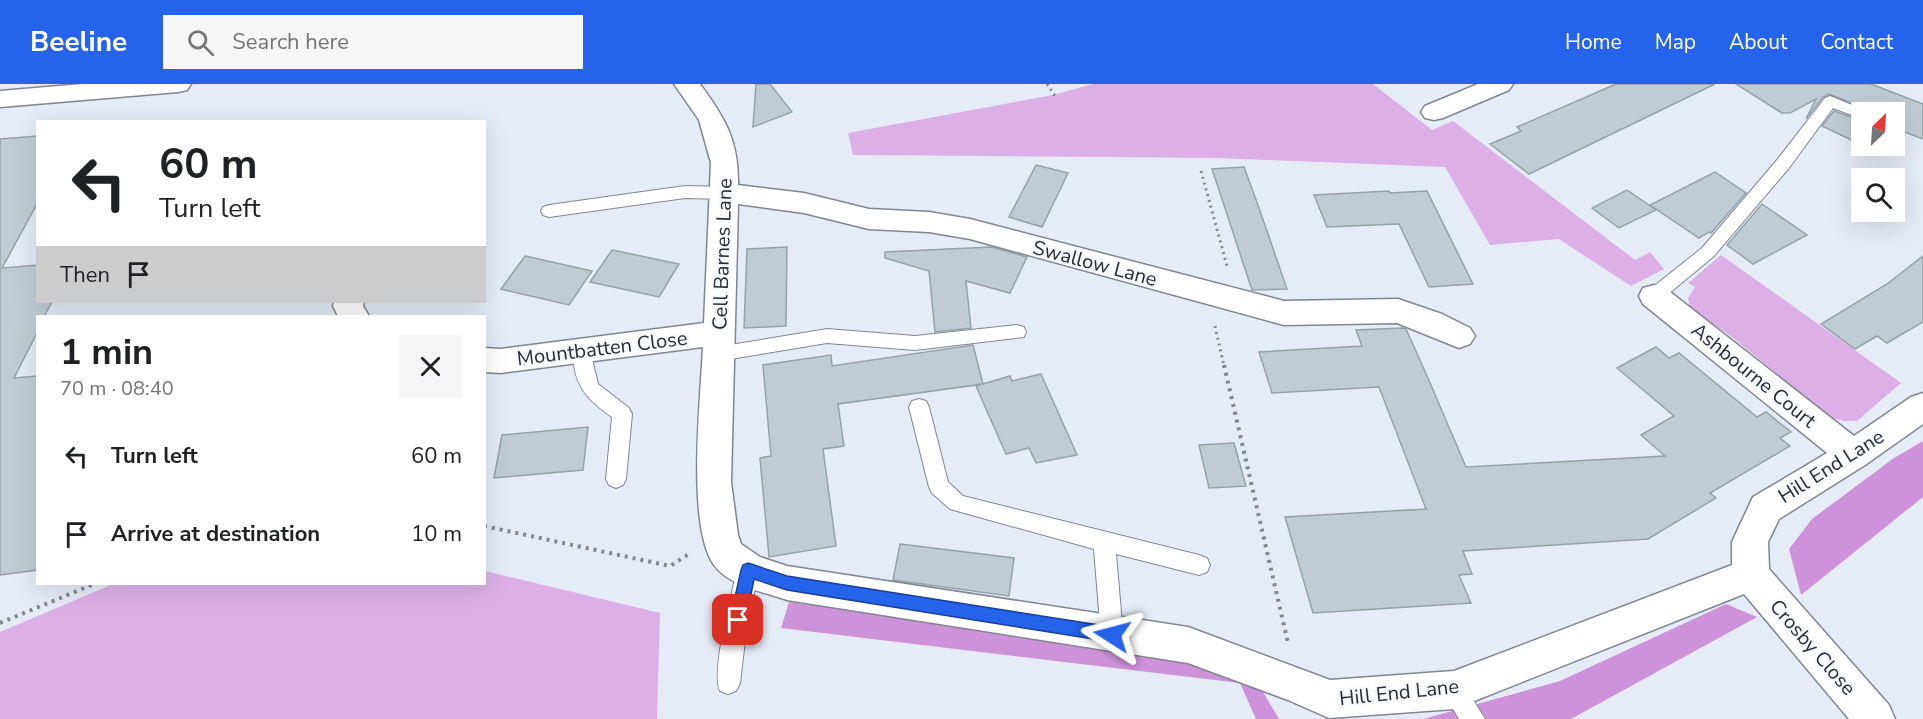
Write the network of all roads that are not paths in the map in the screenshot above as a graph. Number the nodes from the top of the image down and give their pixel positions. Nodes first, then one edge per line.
1 (178, 84) edge
2 (687, 84) edge
3 (1500, 84) edge
4 (0, 99) edge
5 (1851, 110) edge
6 (1434, 112) dead end
7 (726, 193) junction
8 (549, 211) dead end
9 (1654, 296) joint
10 (1017, 332) dead end
11 (1460, 336) dead end
12 (718, 344) junction
13 (582, 351) junction
14 (486, 360) edge
15 (1923, 406) edge
16 (919, 407) dead end
17 (1853, 455) junction
18 (616, 480) dead end
19 (1104, 542) junction
20 (1199, 565) dead end
21 (748, 570) junction
22 (1751, 575) junction
23 (1112, 635) junction
24 (728, 683) dead end
25 (1320, 701) edge
26 (1463, 704) edge
27 (1875, 719) edge

1 - 4 street
2 - 7 street, Cell Barnes Lane
3 - 6 street
5 - 9 lane
7 - 8 lane
7 - 11 street, Swallow Lane
7 - 12 street, Cell Barnes Lane
9 - 17 street, Ashbourne Court
10 - 12 lane
12 - 13 street, Mountbatten Close
12 - 21 street, Cell Barnes Lane
13 - 14 street, Mountbatten Close
13 - 18 lane
15 - 17 street, Hill End Lane
16 - 19 lane
17 - 22 street, Hill End Lane
19 - 20 lane
19 - 23 lane
21 - 23 street, Hill End Lane
21 - 24 lane
22 - 26 street, Hill End Lane
22 - 27 street, Crosby Close
23 - 25 street, Hill End Lane
25 - 26 street, Hill End Lane

